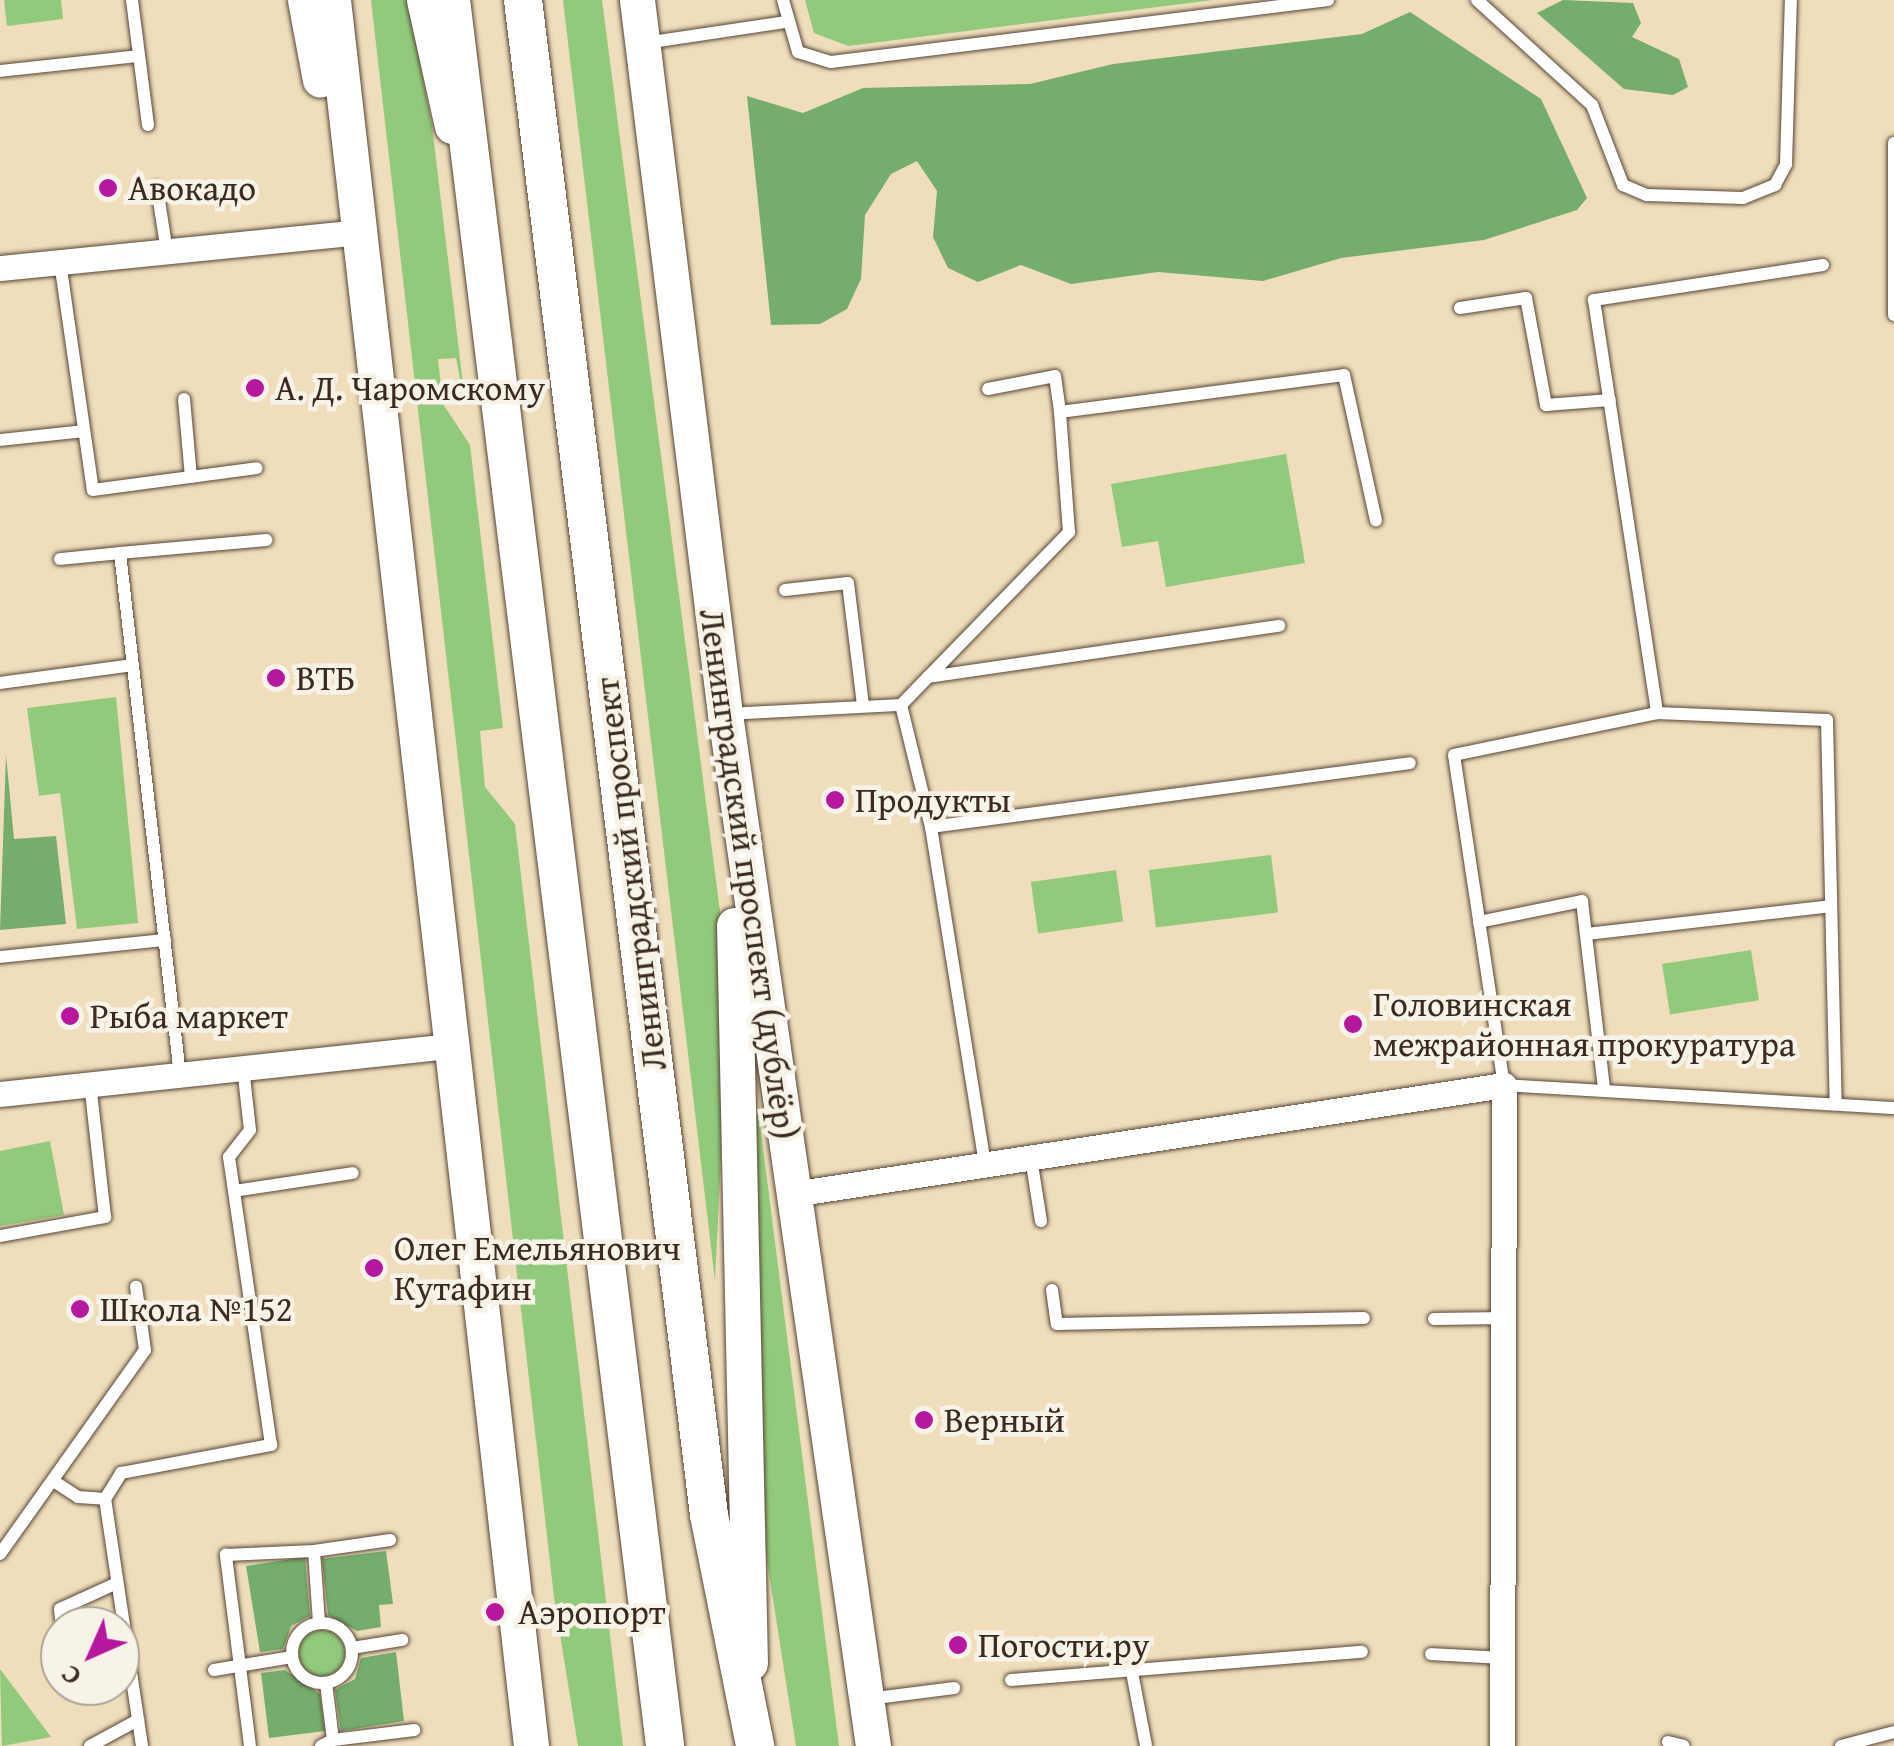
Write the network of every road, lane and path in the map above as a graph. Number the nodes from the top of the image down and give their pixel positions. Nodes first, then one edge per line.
1 (132, 0) edge
2 (304, 0) edge
3 (333, 0) edge
4 (424, 0) edge
5 (451, 0) edge
6 (523, 0) edge
7 (637, 0) edge
8 (783, 0) edge
9 (1328, 0) edge
10 (1477, 0) edge
11 (1791, 0) edge
12 (786, 22) junction
13 (642, 44) junction
14 (138, 56) junction
15 (0, 71) edge
16 (148, 125) dead end
17 (1894, 143) edge
18 (157, 188) dead end
19 (350, 233) junction
20 (166, 252) junction
21 (482, 260) junction
22 (60, 262) junction
23 (1823, 265) dead end
24 (0, 268) edge
25 (359, 282) junction
26 (1460, 308) dead end
27 (1894, 316) edge
28 (988, 389) dead end
29 (184, 399) dead end
30 (1610, 400) junction
31 (1060, 412) junction
32 (84, 430) junction
33 (0, 440) edge
34 (257, 468) dead end
35 (191, 477) junction
36 (1376, 522) dead end
37 (266, 540) dead end
38 (120, 553) junction
39 (60, 559) dead end
40 (785, 590) dead end
41 (1279, 626) dead end
42 (133, 665) junction
43 (928, 676) junction
44 (0, 683) edge
45 (901, 705) junction
46 (863, 706) junction
47 (1658, 713) junction
48 (728, 729) junction
49 (1410, 763) dead end
50 (931, 827) junction
51 (1830, 906) junction
52 (1479, 922) junction
53 (1586, 934) junction
54 (165, 940) junction
55 (0, 956) edge
56 (447, 1046) junction
57 (243, 1068) junction
58 (180, 1075) junction
59 (90, 1084) junction
60 (1504, 1085) junction
61 (1604, 1088) junction
62 (0, 1094) edge
63 (1836, 1104) junction
64 (1894, 1108) edge
65 (1031, 1158) junction
66 (985, 1166) junction
67 (353, 1172) dead end
68 (234, 1190) junction
69 (792, 1194) junction
70 (1041, 1221) dead end
71 (0, 1236) edge
72 (136, 1287) dead end
73 (1052, 1290) dead end
74 (1364, 1318) dead end
75 (1506, 1318) junction
76 (1434, 1319) dead end
77 (55, 1482) junction
78 (106, 1499) junction
79 (390, 1540) dead end
80 (314, 1551) junction
81 (0, 1554) edge
82 (117, 1583) junction
83 (67, 1606) edge
84 (319, 1623) junction
85 (402, 1640) dead end
86 (352, 1648) junction
87 (1362, 1652) dead end
88 (1432, 1654) dead end
89 (292, 1657) junction
90 (1502, 1658) junction
91 (240, 1666) junction
92 (1131, 1666) junction
93 (214, 1670) dead end
94 (1011, 1680) dead end
95 (326, 1683) junction
96 (954, 1688) dead end
97 (866, 1700) junction
98 (138, 1720) junction
99 (414, 1730) dead end
100 (1894, 1732) edge
101 (754, 1740) edge
102 (1668, 1742) dead end
103 (327, 1743) edge
104 (90, 1746) edge
105 (142, 1746) edge
106 (250, 1746) edge
107 (532, 1746) edge
108 (665, 1746) edge
109 (873, 1746) edge
110 (1146, 1746) edge
111 (1502, 1746) edge
112 (1684, 1746) edge
113 (1841, 1746) edge

1 - 14 lane
2 - 19 main road
3 - 25 main road
4 - 21 main road
5 - 21 main road, Ленинградский проспект
6 - 101 main road, Ленинградский проспект
7 - 13 main road, Ленинградский проспект (дублёр)
8 - 12 lane
9 - 12 lane
10 - 11 lane
12 - 13 lane
13 - 48 main road, Ленинградский проспект (дублёр)
14 - 15 lane
14 - 16 lane
17 - 27 lane
18 - 20 lane
19 - 20 street
19 - 25 main road
20 - 22 street
21 - 108 main road, Ленинградский проспект
22 - 24 street
22 - 32 lane
23 - 30 lane
25 - 56 main road
26 - 30 lane
28 - 31 lane
29 - 35 lane
30 - 47 lane
31 - 36 lane
31 - 43 lane
32 - 33 lane
32 - 35 lane
34 - 35 lane
37 - 38 lane
38 - 39 lane
38 - 42 lane
40 - 46 lane
41 - 43 lane
42 - 44 lane
42 - 54 lane
43 - 45 lane
45 - 46 lane
45 - 50 lane
46 - 48 lane
47 - 51 lane
47 - 52 lane
48 - 69 main road, Ленинградский проспект (дублёр)
48 - 101 main road
49 - 50 lane
50 - 66 lane
51 - 53 lane
51 - 63 lane
52 - 53 lane
52 - 60 lane
53 - 61 lane
54 - 55 lane
54 - 58 lane
56 - 57 street
56 - 107 main road
57 - 58 street
57 - 68 lane
58 - 59 street
59 - 62 street
59 - 71 lane
60 - 61 lane
60 - 65 street
60 - 75 street
61 - 63 lane
63 - 64 lane
65 - 66 street
65 - 70 lane
66 - 69 street
67 - 68 lane
68 - 78 lane
69 - 97 main road, Ленинградский проспект (дублёр)
72 - 77 lane
73 - 74 lane
75 - 76 lane
75 - 90 street
77 - 78 lane
77 - 81 lane
78 - 82 lane
79 - 80 lane
80 - 84 lane
80 - 91 lane
82 - 83 lane
82 - 98 lane
84 - 86 lane
84 - 89 lane
85 - 86 lane
86 - 95 lane
87 - 92 lane
88 - 90 lane
89 - 91 lane
89 - 95 lane
90 - 111 street
91 - 93 lane
91 - 106 lane
92 - 94 lane
92 - 110 lane
95 - 103 lane
96 - 97 lane
97 - 109 main road, Ленинградский проспект (дублёр)
98 - 104 lane
98 - 105 lane
99 - 103 lane
100 - 113 lane
102 - 112 lane

